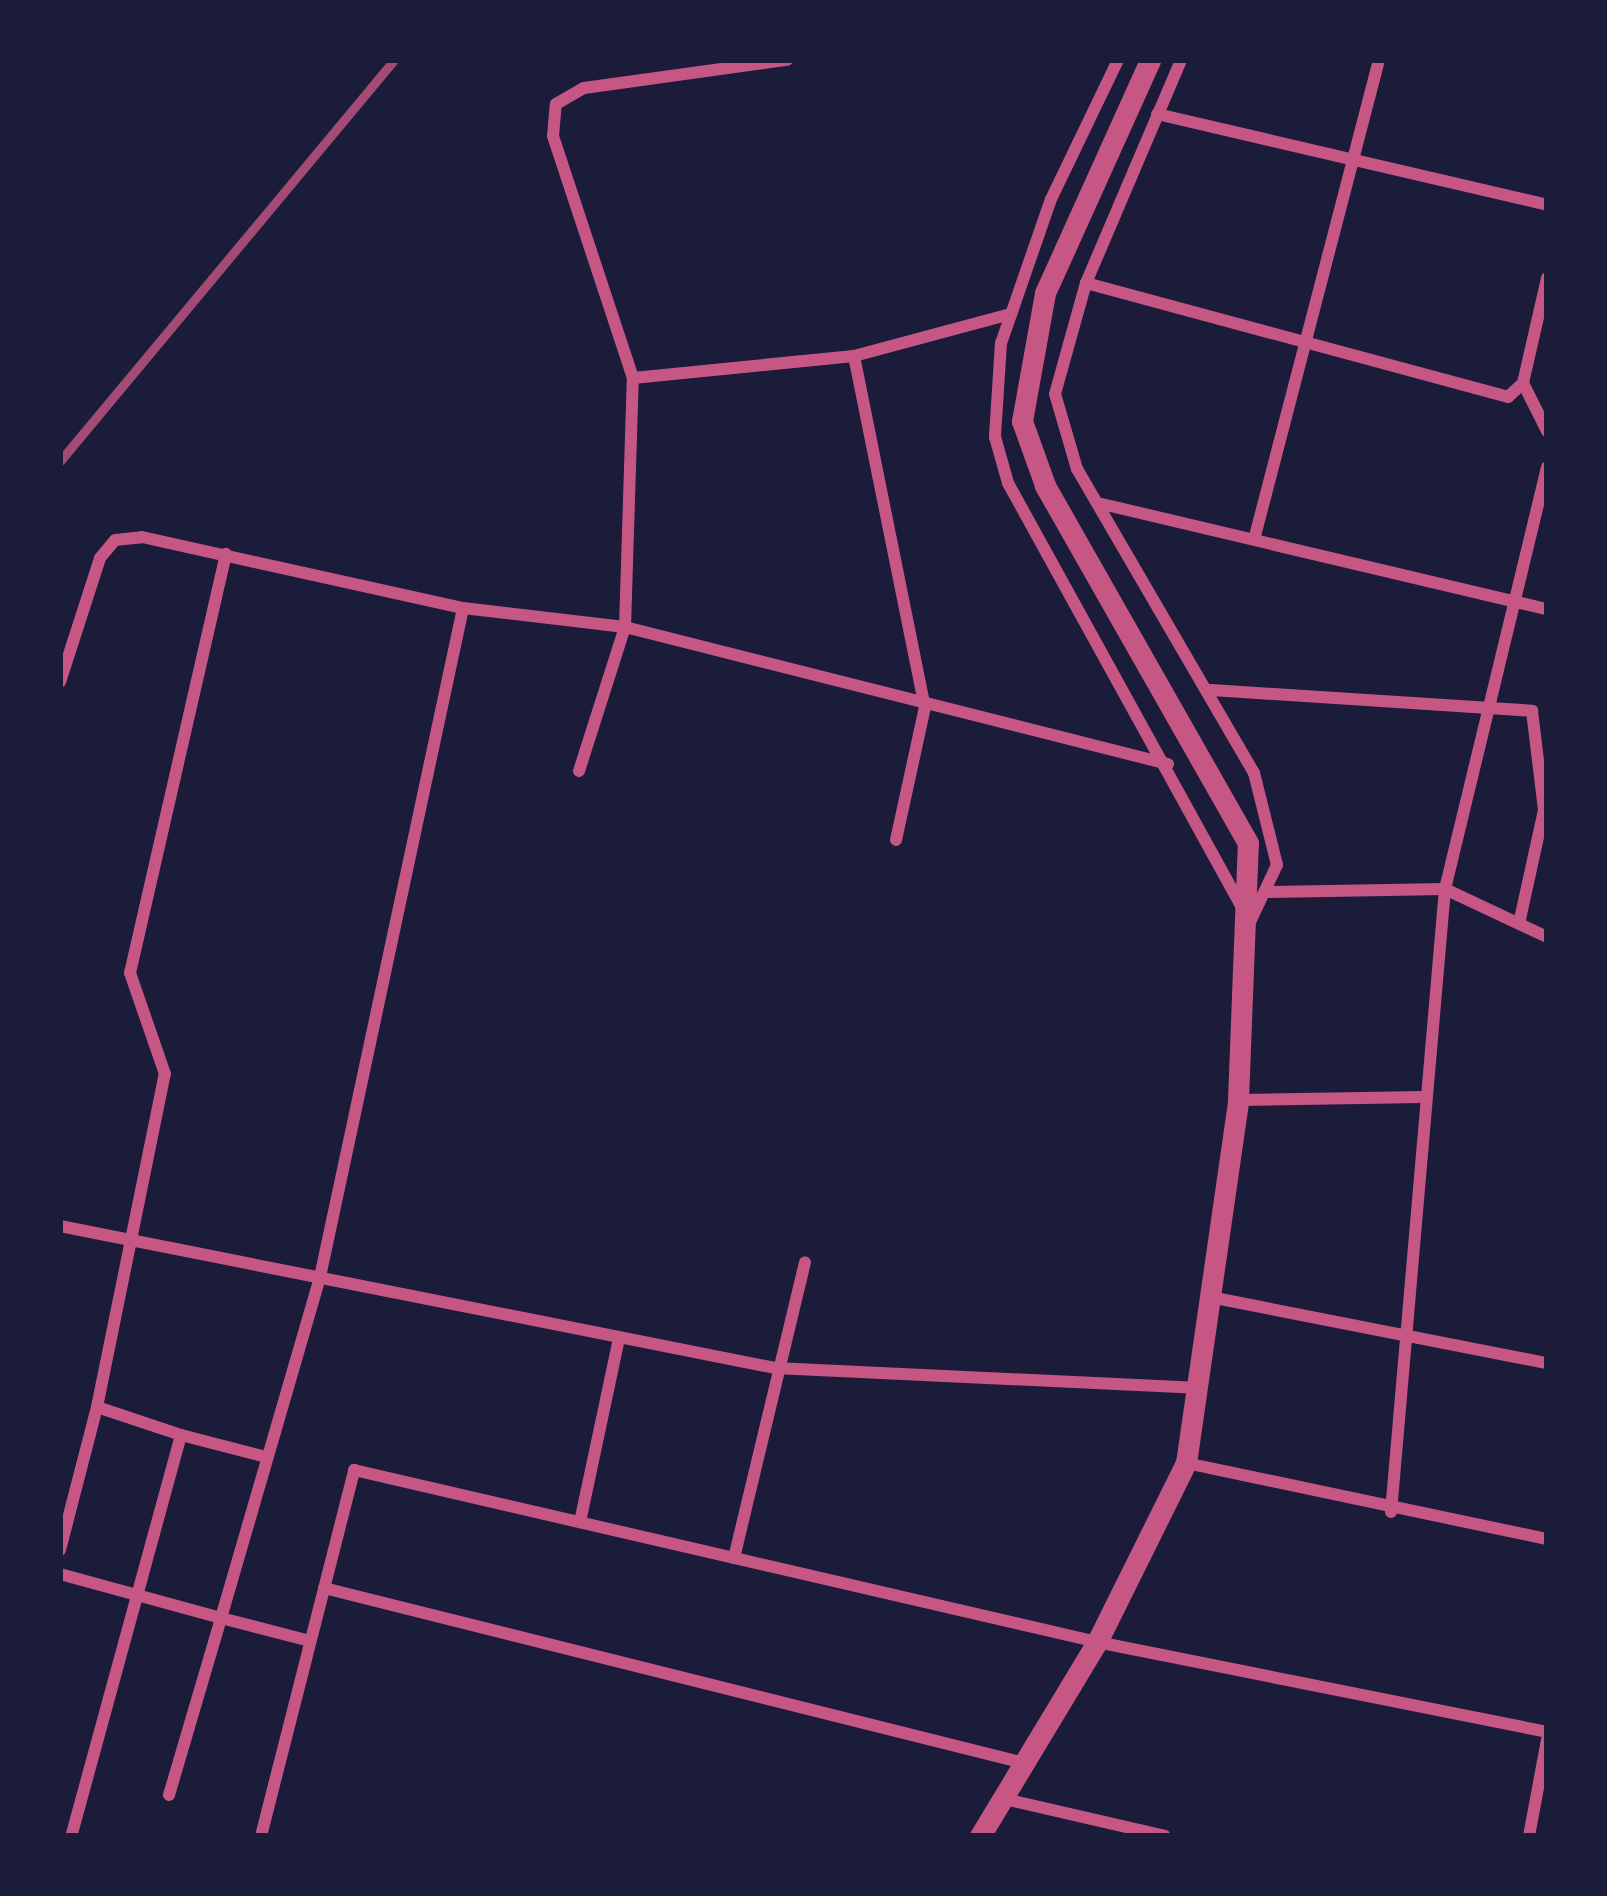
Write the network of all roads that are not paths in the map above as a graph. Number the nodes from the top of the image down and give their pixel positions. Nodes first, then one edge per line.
1 (787, 60) edge
2 (1118, 60) edge
3 (1150, 60) edge
4 (1181, 60) edge
5 (1379, 60) edge
6 (1157, 114) junction
7 (1353, 157) junction
8 (1547, 205) edge
9 (1547, 278) edge
10 (1086, 283) junction
11 (1011, 314) junction
12 (1303, 345) junction
13 (854, 356) junction
14 (633, 378) junction
15 (1523, 383) junction
16 (1547, 431) edge
17 (1547, 467) edge
18 (1102, 504) junction
19 (1255, 536) junction
20 (226, 554) junction
21 (1521, 602) junction
22 (463, 608) junction
23 (1547, 609) edge
24 (625, 628) junction
25 (60, 682) edge
26 (1211, 690) junction
27 (1496, 703) junction
28 (926, 707) junction
29 (1168, 764) junction
30 (578, 771) dead end
31 (896, 841) dead end
32 (1445, 889) junction
33 (1267, 892) junction
34 (1520, 919) junction
35 (1250, 922) junction
36 (1547, 937) edge
37 (1422, 1097) junction
38 (1238, 1100) junction
39 (60, 1226) edge
40 (131, 1239) junction
41 (805, 1262) dead end
42 (320, 1277) junction
43 (1215, 1298) junction
44 (619, 1337) junction
45 (1402, 1337) junction
46 (1547, 1364) edge
47 (775, 1368) junction
48 (1202, 1388) junction
49 (97, 1406) junction
50 (181, 1435) junction
51 (266, 1457) junction
52 (1186, 1463) junction
53 (1391, 1512) junction
54 (580, 1522) junction
55 (1547, 1539) edge
56 (60, 1550) edge
57 (734, 1558) junction
58 (60, 1574) edge
59 (324, 1588) junction
60 (137, 1596) junction
61 (220, 1618) junction
62 (310, 1641) junction
63 (1097, 1642) junction
64 (1547, 1736) edge
65 (1029, 1764) junction
66 (169, 1795) dead end
67 (1006, 1799) junction
68 (71, 1836) edge
69 (260, 1836) edge
70 (980, 1836) edge
71 (1165, 1836) edge
72 (1529, 1836) edge

1 - 14 street
2 - 11 street
3 - 35 street
4 - 6 street
5 - 7 street
6 - 7 street
6 - 10 street
7 - 8 street
7 - 12 street
9 - 15 street
10 - 12 street
10 - 18 street
11 - 13 street
11 - 29 street
12 - 15 street
12 - 19 street
13 - 14 street
13 - 28 street
14 - 24 street
15 - 16 street
17 - 21 street
18 - 19 street
18 - 26 street
19 - 21 street
20 - 22 street
20 - 25 street
20 - 40 street
21 - 23 street
21 - 27 street
22 - 24 street
22 - 42 street
24 - 28 street
24 - 30 street
26 - 27 street
26 - 33 street
27 - 32 street
27 - 34 street
28 - 29 street
28 - 31 street
29 - 35 street
32 - 33 street
32 - 34 street
32 - 37 street
33 - 35 street
34 - 36 street
35 - 38 street
37 - 38 street
37 - 45 street
38 - 43 street
39 - 40 street
40 - 42 street
40 - 49 street
41 - 47 street
42 - 44 street
42 - 51 street
43 - 45 street
43 - 48 street
44 - 47 street
44 - 54 street
45 - 46 street
45 - 53 street
47 - 48 street
47 - 57 street
48 - 52 street
49 - 50 street
49 - 56 street
50 - 51 street
50 - 60 street
51 - 61 street
52 - 53 street
52 - 63 street
53 - 55 street
54 - 57 street
54 - 59 street
57 - 63 street
58 - 60 street
59 - 62 street
59 - 65 street
60 - 61 street
60 - 68 street
61 - 62 street
61 - 66 street
62 - 69 street
63 - 64 street
63 - 65 street
64 - 72 street
65 - 67 street
67 - 70 street
67 - 71 street

